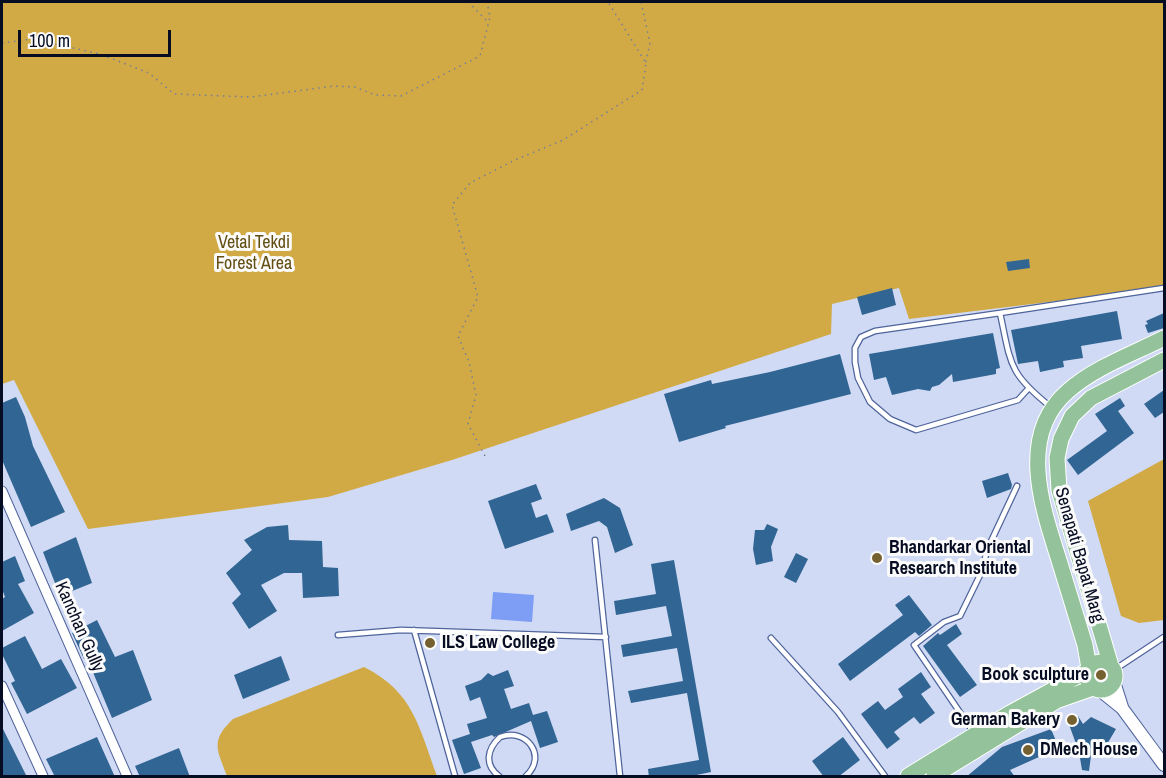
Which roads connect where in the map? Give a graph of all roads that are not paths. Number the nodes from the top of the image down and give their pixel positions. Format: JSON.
{"nodes":[{"id":1,"x":1164,"y":288,"type":"edge"},
{"id":2,"x":1000,"y":313,"type":"junction"},
{"id":3,"x":1164,"y":338,"type":"edge"},
{"id":4,"x":1164,"y":360,"type":"edge"},
{"id":5,"x":1028,"y":389,"type":"junction"},
{"id":6,"x":1053,"y":409,"type":"junction"},
{"id":7,"x":1017,"y":486,"type":"dead end"},
{"id":8,"x":2,"y":491,"type":"edge"},
{"id":9,"x":595,"y":540,"type":"dead end"},
{"id":10,"x":414,"y":630,"type":"junction"},
{"id":11,"x":338,"y":635,"type":"dead end"},
{"id":12,"x":606,"y":637,"type":"junction"},
{"id":13,"x":1164,"y":637,"type":"edge"},
{"id":14,"x":771,"y":639,"type":"dead end"},
{"id":15,"x":1088,"y":669,"type":"junction"},
{"id":16,"x":1113,"y":673,"type":"junction"},
{"id":17,"x":2,"y":686,"type":"edge"},
{"id":18,"x":1097,"y":689,"type":"junction"},
{"id":19,"x":1122,"y":708,"type":"junction"},
{"id":20,"x":976,"y":735,"type":"junction"},
{"id":21,"x":1164,"y":765,"type":"edge"},
{"id":22,"x":937,"y":772,"type":"edge"},
{"id":23,"x":43,"y":777,"type":"edge"},
{"id":24,"x":127,"y":777,"type":"edge"},
{"id":25,"x":455,"y":777,"type":"edge"},
{"id":26,"x":498,"y":777,"type":"edge"},
{"id":27,"x":526,"y":777,"type":"edge"},
{"id":28,"x":620,"y":777,"type":"edge"},
{"id":29,"x":885,"y":777,"type":"edge"},
{"id":30,"x":908,"y":777,"type":"edge"}],
"edges":[{"from":1,"to":2,"type":"lane"},
{"from":2,"to":5,"type":"lane"},
{"from":2,"to":5,"type":"lane"},
{"from":3,"to":6,"type":"main road","name":"Senapati Bapat Marg"},
{"from":4,"to":16,"type":"main road","name":"Senapati Bapat Marg"},
{"from":5,"to":6,"type":"lane"},
{"from":6,"to":15,"type":"main road","name":"Senapati Bapat Marg"},
{"from":7,"to":20,"type":"lane"},
{"from":8,"to":24,"type":"street","name":"Kanchan Gully"},
{"from":9,"to":12,"type":"lane"},
{"from":10,"to":11,"type":"lane"},
{"from":10,"to":12,"type":"lane"},
{"from":10,"to":25,"type":"lane"},
{"from":12,"to":28,"type":"lane"},
{"from":13,"to":16,"type":"lane"},
{"from":14,"to":29,"type":"lane"},
{"from":15,"to":16,"type":"main road"},
{"from":15,"to":18,"type":"main road"},
{"from":15,"to":20,"type":"main road"},
{"from":16,"to":18,"type":"main road"},
{"from":16,"to":19,"type":"street"},
{"from":17,"to":23,"type":"street"},
{"from":18,"to":19,"type":"street"},
{"from":18,"to":22,"type":"main road"},
{"from":19,"to":21,"type":"street"},
{"from":20,"to":22,"type":"main road"},
{"from":22,"to":30,"type":"main road"},
{"from":26,"to":27,"type":"lane"}]}
